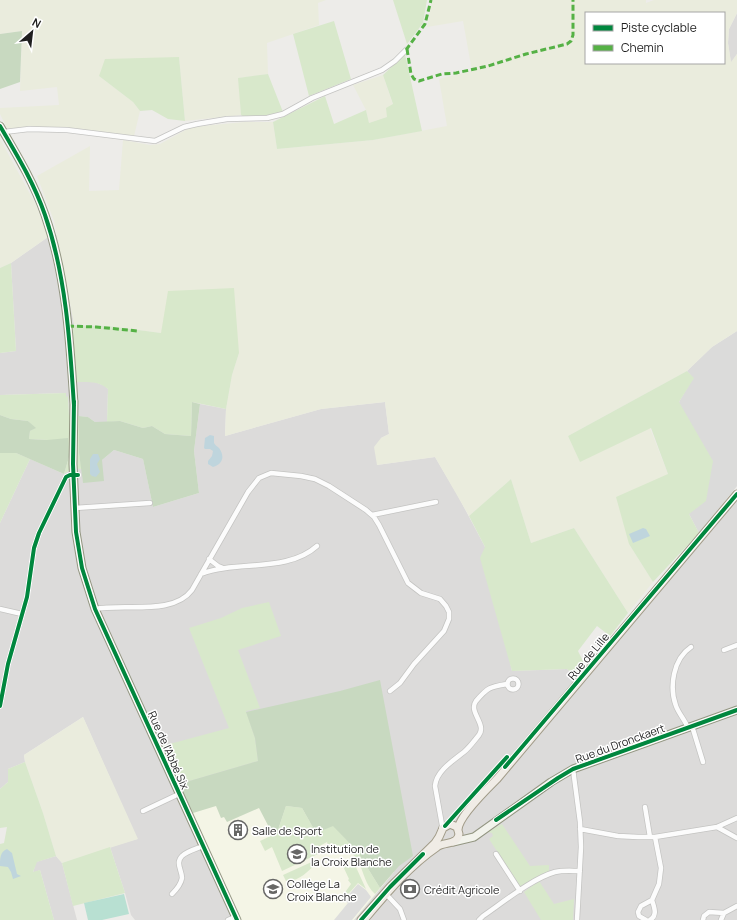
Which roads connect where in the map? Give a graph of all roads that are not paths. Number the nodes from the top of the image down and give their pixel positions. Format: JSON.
{"nodes":[{"id":1,"x":406,"y":50,"type":"dead end"},
{"id":2,"x":2,"y":129,"type":"edge"},
{"id":3,"x":76,"y":475,"type":"junction"},
{"id":4,"x":736,"y":497,"type":"edge"},
{"id":5,"x":436,"y":502,"type":"dead end"},
{"id":6,"x":150,"y":503,"type":"dead end"},
{"id":7,"x":77,"y":508,"type":"junction"},
{"id":8,"x":372,"y":515,"type":"junction"},
{"id":9,"x":317,"y":546,"type":"dead end"},
{"id":10,"x":209,"y":559,"type":"junction"},
{"id":11,"x":224,"y":568,"type":"junction"},
{"id":12,"x":201,"y":574,"type":"junction"},
{"id":13,"x":0,"y":609,"type":"edge"},
{"id":14,"x":95,"y":609,"type":"junction"},
{"id":15,"x":22,"y":614,"type":"junction"},
{"id":16,"x":737,"y":645,"type":"edge"},
{"id":17,"x":692,"y":647,"type":"dead end"},
{"id":18,"x":724,"y":650,"type":"dead end"},
{"id":19,"x":507,"y":684,"type":"dead end"},
{"id":20,"x":390,"y":691,"type":"dead end"},
{"id":21,"x":0,"y":706,"type":"edge"},
{"id":22,"x":737,"y":710,"type":"edge"},
{"id":23,"x":690,"y":727,"type":"junction"},
{"id":24,"x":703,"y":762,"type":"dead end"},
{"id":25,"x":505,"y":767,"type":"junction"},
{"id":26,"x":573,"y":769,"type":"junction"},
{"id":27,"x":179,"y":794,"type":"junction"},
{"id":28,"x":438,"y":801,"type":"junction"},
{"id":29,"x":645,"y":807,"type":"dead end"},
{"id":30,"x":143,"y":811,"type":"dead end"},
{"id":31,"x":737,"y":818,"type":"edge"},
{"id":32,"x":496,"y":820,"type":"junction"},
{"id":33,"x":448,"y":825,"type":"junction"},
{"id":34,"x":717,"y":827,"type":"junction"},
{"id":35,"x":580,"y":829,"type":"junction"},
{"id":36,"x":459,"y":831,"type":"junction"},
{"id":37,"x":441,"y":832,"type":"junction"},
{"id":38,"x":653,"y":837,"type":"junction"},
{"id":39,"x":737,"y":838,"type":"edge"},
{"id":40,"x":451,"y":842,"type":"junction"},
{"id":41,"x":203,"y":846,"type":"junction"},
{"id":42,"x":496,"y":854,"type":"dead end"},
{"id":43,"x":580,"y":871,"type":"junction"},
{"id":44,"x":520,"y":891,"type":"junction"},
{"id":45,"x":172,"y":894,"type":"dead end"},
{"id":46,"x":386,"y":894,"type":"junction"},
{"id":47,"x":652,"y":900,"type":"junction"},
{"id":48,"x":737,"y":906,"type":"edge"},
{"id":49,"x":724,"y":913,"type":"junction"},
{"id":50,"x":233,"y":919,"type":"edge"},
{"id":51,"x":363,"y":920,"type":"edge"},
{"id":52,"x":404,"y":920,"type":"edge"},
{"id":53,"x":479,"y":920,"type":"edge"},
{"id":54,"x":577,"y":920,"type":"edge"},
{"id":55,"x":646,"y":920,"type":"edge"},
{"id":56,"x":650,"y":920,"type":"edge"},
{"id":57,"x":703,"y":920,"type":"edge"},
{"id":58,"x":721,"y":920,"type":"edge"}],
"edges":[{"from":1,"to":2,"type":"street"},
{"from":2,"to":3,"type":"main road","name":"Rue de l'Abbé Six"},
{"from":3,"to":7,"type":"main road","name":"Rue de l'Abbé Six"},
{"from":3,"to":15,"type":"street"},
{"from":4,"to":25,"type":"main road","name":"Rue de Lille"},
{"from":5,"to":8,"type":"street"},
{"from":6,"to":7,"type":"street"},
{"from":7,"to":14,"type":"main road","name":"Rue de l'Abbé Six"},
{"from":8,"to":10,"type":"street"},
{"from":8,"to":20,"type":"street"},
{"from":9,"to":11,"type":"street"},
{"from":10,"to":11,"type":"street"},
{"from":10,"to":12,"type":"street"},
{"from":11,"to":12,"type":"street"},
{"from":12,"to":14,"type":"street"},
{"from":13,"to":15,"type":"street"},
{"from":14,"to":27,"type":"main road","name":"Rue de l'Abbé Six"},
{"from":15,"to":21,"type":"street"},
{"from":16,"to":18,"type":"street"},
{"from":17,"to":23,"type":"street"},
{"from":19,"to":28,"type":"street"},
{"from":22,"to":23,"type":"main road","name":"Rue du Dronckaert"},
{"from":23,"to":24,"type":"street"},
{"from":23,"to":26,"type":"main road","name":"Rue du Dronckaert"},
{"from":25,"to":33,"type":"main road","name":"Rue de Lille"},
{"from":25,"to":36,"type":"main road","name":"Rue de Lille"},
{"from":26,"to":32,"type":"main road","name":"Rue du Dronckaert"},
{"from":26,"to":35,"type":"street"},
{"from":27,"to":30,"type":"street"},
{"from":27,"to":41,"type":"main road","name":"Rue de l'Abbé Six"},
{"from":28,"to":33,"type":"street"},
{"from":28,"to":37,"type":"street"},
{"from":29,"to":38,"type":"street"},
{"from":31,"to":34,"type":"street"},
{"from":32,"to":36,"type":"main road","name":"Rue du Dronckaert"},
{"from":32,"to":40,"type":"main road","name":"Rue du Dronckaert"},
{"from":33,"to":36,"type":"main road"},
{"from":33,"to":37,"type":"main road"},
{"from":34,"to":38,"type":"street"},
{"from":34,"to":39,"type":"street"},
{"from":35,"to":38,"type":"street"},
{"from":35,"to":43,"type":"street"},
{"from":36,"to":40,"type":"main road"},
{"from":37,"to":40,"type":"main road"},
{"from":37,"to":51,"type":"main road"},
{"from":38,"to":47,"type":"street"},
{"from":40,"to":46,"type":"main road"},
{"from":41,"to":45,"type":"street"},
{"from":41,"to":50,"type":"main road","name":"Rue de l'Abbé Six"},
{"from":42,"to":44,"type":"street"},
{"from":43,"to":44,"type":"street"},
{"from":43,"to":54,"type":"street"},
{"from":44,"to":53,"type":"street"},
{"from":46,"to":51,"type":"main road"},
{"from":46,"to":52,"type":"street"},
{"from":47,"to":55,"type":"street"},
{"from":47,"to":56,"type":"street"},
{"from":48,"to":49,"type":"street"},
{"from":49,"to":57,"type":"street"},
{"from":49,"to":58,"type":"street"}]}
